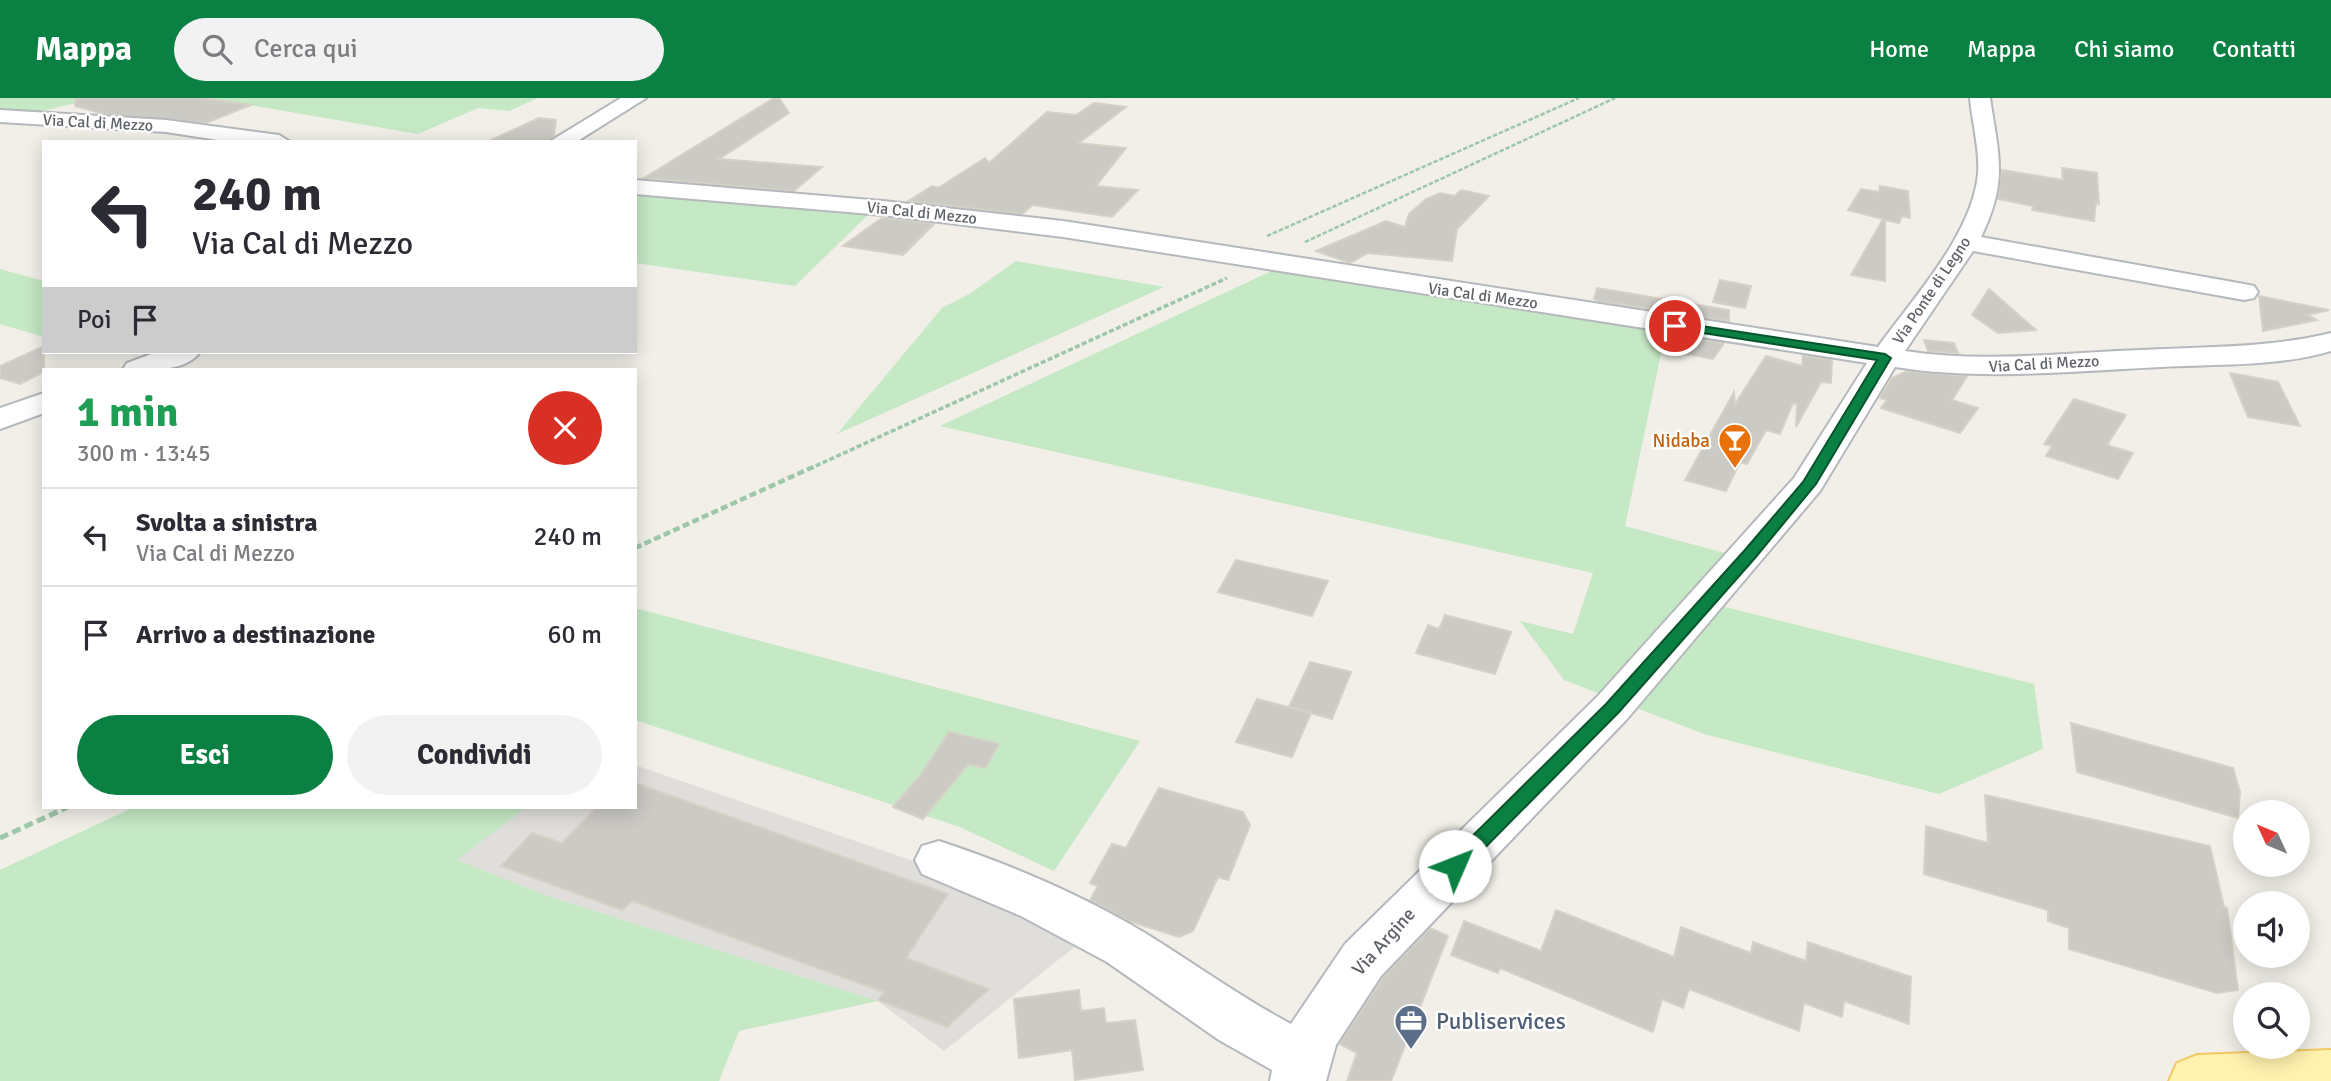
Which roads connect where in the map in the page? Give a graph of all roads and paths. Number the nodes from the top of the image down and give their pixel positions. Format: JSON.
{"nodes":[{"id":1,"x":636,"y":98,"type":"edge"},
{"id":2,"x":1579,"y":98,"type":"edge"},
{"id":3,"x":1615,"y":98,"type":"edge"},
{"id":4,"x":1980,"y":98,"type":"edge"},
{"id":5,"x":87,"y":101,"type":"dead end"},
{"id":6,"x":0,"y":116,"type":"edge"},
{"id":7,"x":22,"y":118,"type":"junction"},
{"id":8,"x":265,"y":140,"type":"edge"},
{"id":9,"x":563,"y":140,"type":"edge"},
{"id":10,"x":637,"y":187,"type":"edge"},
{"id":11,"x":1966,"y":242,"type":"junction"},
{"id":12,"x":1224,"y":254,"type":"junction"},
{"id":13,"x":1267,"y":260,"type":"junction"},
{"id":14,"x":2244,"y":292,"type":"dead end"},
{"id":15,"x":2324,"y":349,"type":"edge"},
{"id":16,"x":179,"y":354,"type":"edge"},
{"id":17,"x":1885,"y":358,"type":"junction"},
{"id":18,"x":141,"y":368,"type":"edge"},
{"id":19,"x":42,"y":403,"type":"edge"},
{"id":20,"x":0,"y":419,"type":"edge"},
{"id":21,"x":637,"y":547,"type":"edge"},
{"id":22,"x":64,"y":809,"type":"edge"},
{"id":23,"x":0,"y":838,"type":"edge"},
{"id":24,"x":939,"y":860,"type":"dead end"},
{"id":25,"x":1300,"y":1070,"type":"edge"},
{"id":26,"x":2331,"y":1076,"type":"edge"},
{"id":27,"x":2197,"y":1081,"type":"edge"}],
"edges":[{"from":1,"to":9,"type":"street"},
{"from":2,"to":12,"type":"path"},
{"from":3,"to":13,"type":"path"},
{"from":4,"to":11,"type":"street","name":"Via Ponte di Legno"},
{"from":5,"to":7,"type":"street"},
{"from":6,"to":7,"type":"street","name":"Via Cal di Mezzo"},
{"from":7,"to":8,"type":"street","name":"Via Cal di Mezzo"},
{"from":10,"to":12,"type":"street","name":"Via Cal di Mezzo"},
{"from":11,"to":14,"type":"street"},
{"from":11,"to":17,"type":"street","name":"Via Ponte di Legno"},
{"from":12,"to":13,"type":"street","name":"Via Cal di Mezzo"},
{"from":13,"to":17,"type":"street","name":"Via Cal di Mezzo"},
{"from":13,"to":21,"type":"path"},
{"from":15,"to":17,"type":"street","name":"Via Cal di Mezzo"},
{"from":16,"to":18,"type":"street"},
{"from":17,"to":25,"type":"street","name":"Via Argine"},
{"from":19,"to":20,"type":"street"},
{"from":22,"to":23,"type":"path"},
{"from":24,"to":25,"type":"street"},
{"from":26,"to":27,"type":"main road"}]}
